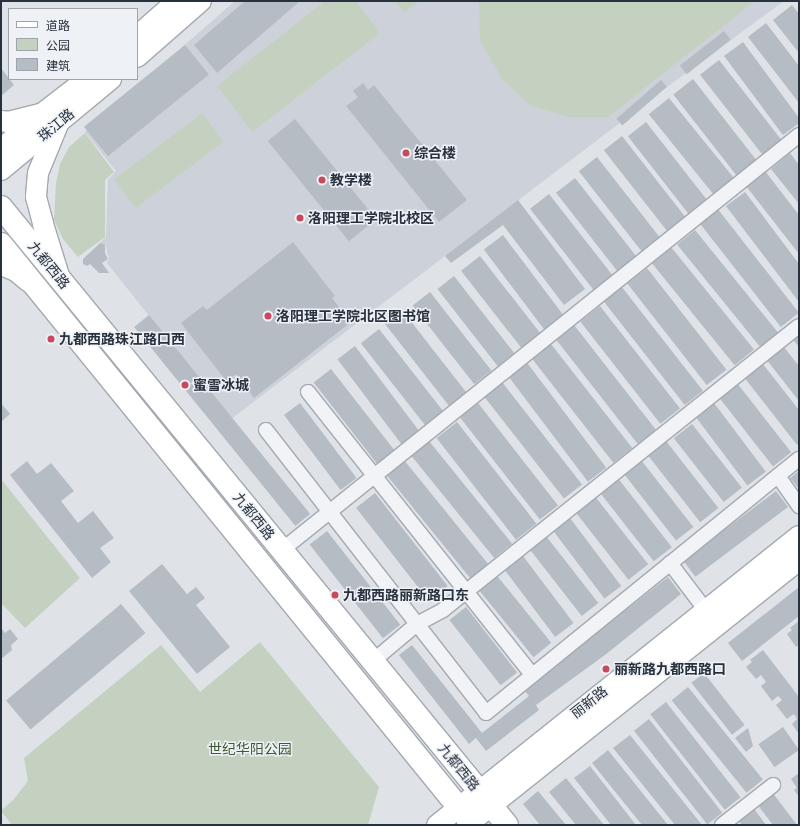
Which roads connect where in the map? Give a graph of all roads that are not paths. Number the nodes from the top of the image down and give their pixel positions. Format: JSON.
{"nodes":[{"id":1,"x":177,"y":1,"type":"edge"},
{"id":2,"x":200,"y":1,"type":"edge"},
{"id":3,"x":138,"y":35,"type":"edge"},
{"id":4,"x":138,"y":56,"type":"edge"},
{"id":5,"x":86,"y":80,"type":"edge"},
{"id":6,"x":108,"y":80,"type":"edge"},
{"id":7,"x":51,"y":118,"type":"junction"},
{"id":8,"x":1,"y":122,"type":"edge"},
{"id":9,"x":799,"y":135,"type":"edge"},
{"id":10,"x":1,"y":149,"type":"edge"},
{"id":11,"x":1,"y":170,"type":"edge"},
{"id":12,"x":1,"y":207,"type":"edge"},
{"id":13,"x":1,"y":244,"type":"edge"},
{"id":14,"x":1,"y":265,"type":"edge"},
{"id":15,"x":60,"y":279,"type":"junction"},
{"id":16,"x":36,"y":288,"type":"junction"},
{"id":17,"x":799,"y":326,"type":"edge"},
{"id":18,"x":308,"y":392,"type":"dead end"},
{"id":19,"x":266,"y":430,"type":"dead end"},
{"id":20,"x":799,"y":459,"type":"edge"},
{"id":21,"x":374,"y":476,"type":"junction"},
{"id":22,"x":778,"y":476,"type":"junction"},
{"id":23,"x":799,"y":506,"type":"edge"},
{"id":24,"x":330,"y":512,"type":"junction"},
{"id":25,"x":799,"y":536,"type":"edge"},
{"id":26,"x":282,"y":550,"type":"junction"},
{"id":27,"x":799,"y":560,"type":"edge"},
{"id":28,"x":670,"y":563,"type":"junction"},
{"id":29,"x":466,"y":591,"type":"junction"},
{"id":30,"x":711,"y":618,"type":"junction"},
{"id":31,"x":417,"y":624,"type":"junction"},
{"id":32,"x":373,"y":661,"type":"junction"},
{"id":33,"x":532,"y":676,"type":"junction"},
{"id":34,"x":773,"y":785,"type":"dead end"},
{"id":35,"x":484,"y":798,"type":"junction"},
{"id":36,"x":467,"y":820,"type":"edge"},
{"id":37,"x":437,"y":825,"type":"edge"},
{"id":38,"x":507,"y":825,"type":"edge"},
{"id":39,"x":722,"y":825,"type":"edge"}],
"edges":[{"from":1,"to":3,"type":"main road"},
{"from":2,"to":4,"type":"main road"},
{"from":5,"to":7,"type":"main road","name":"珠江路"},
{"from":6,"to":7,"type":"main road","name":"珠江路"},
{"from":7,"to":8,"type":"main road"},
{"from":7,"to":10,"type":"main road","name":"珠江路"},
{"from":7,"to":11,"type":"main road","name":"珠江路"},
{"from":7,"to":15,"type":"main road"},
{"from":9,"to":21,"type":"street"},
{"from":12,"to":15,"type":"main road","name":"九都西路"},
{"from":13,"to":16,"type":"main road","name":"九都西路"},
{"from":14,"to":16,"type":"main road"},
{"from":15,"to":26,"type":"main road","name":"九都西路"},
{"from":16,"to":36,"type":"main road","name":"九都西路"},
{"from":17,"to":29,"type":"street"},
{"from":18,"to":21,"type":"street"},
{"from":19,"to":24,"type":"street"},
{"from":20,"to":22,"type":"street"},
{"from":21,"to":24,"type":"street"},
{"from":21,"to":29,"type":"street"},
{"from":22,"to":23,"type":"street"},
{"from":22,"to":28,"type":"street"},
{"from":24,"to":26,"type":"street"},
{"from":24,"to":31,"type":"street"},
{"from":25,"to":30,"type":"main road","name":"丽新路"},
{"from":26,"to":32,"type":"main road","name":"九都西路"},
{"from":27,"to":30,"type":"main road","name":"丽新路"},
{"from":28,"to":30,"type":"street"},
{"from":28,"to":33,"type":"street"},
{"from":29,"to":31,"type":"street"},
{"from":29,"to":33,"type":"street"},
{"from":30,"to":35,"type":"main road","name":"丽新路"},
{"from":31,"to":32,"type":"street"},
{"from":31,"to":33,"type":"street"},
{"from":32,"to":35,"type":"main road","name":"九都西路"},
{"from":34,"to":39,"type":"street"},
{"from":35,"to":36,"type":"main road","name":"丽新路"},
{"from":35,"to":38,"type":"main road","name":"九都西路"},
{"from":36,"to":37,"type":"main road","name":"丽新路"}]}
